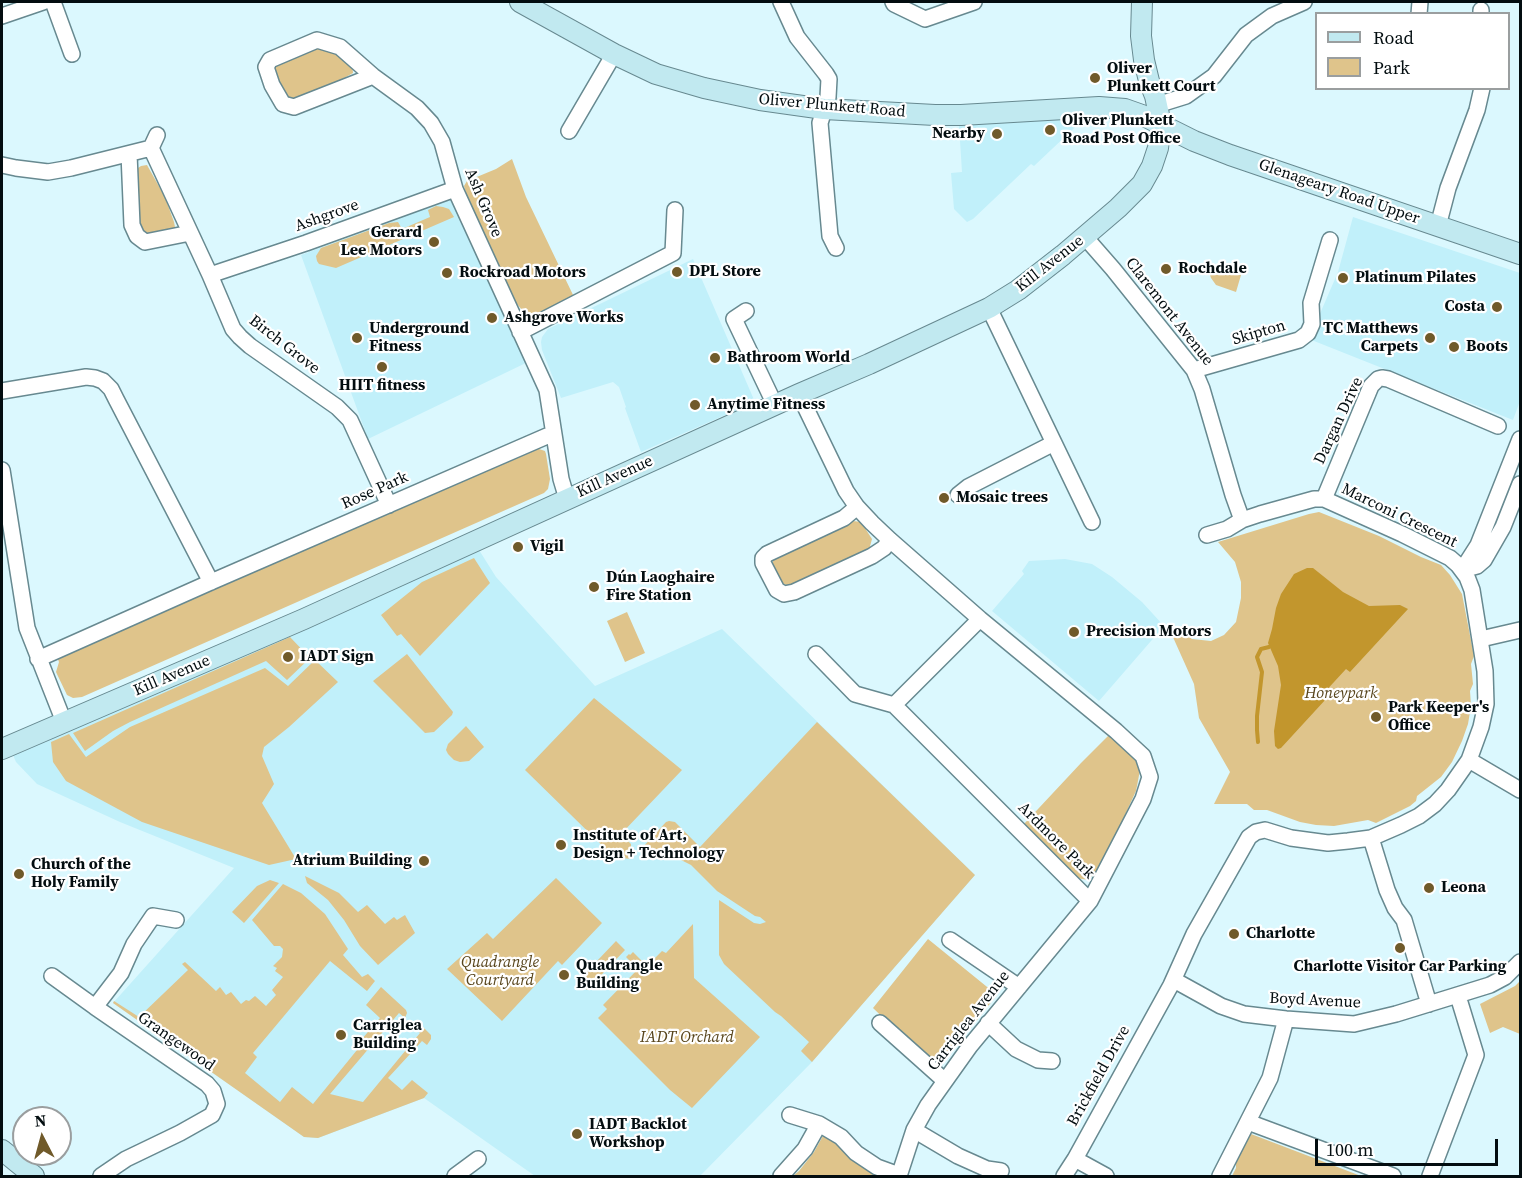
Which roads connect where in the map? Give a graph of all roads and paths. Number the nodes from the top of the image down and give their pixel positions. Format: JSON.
{"nodes":[{"id":1,"x":43,"y":2,"type":"edge"},
{"id":2,"x":53,"y":2,"type":"edge"},
{"id":3,"x":520,"y":2,"type":"edge"},
{"id":4,"x":782,"y":2,"type":"edge"},
{"id":5,"x":893,"y":2,"type":"edge"},
{"id":6,"x":974,"y":2,"type":"edge"},
{"id":7,"x":1142,"y":2,"type":"edge"},
{"id":8,"x":1304,"y":2,"type":"edge"},
{"id":9,"x":2,"y":16,"type":"edge"},
{"id":10,"x":72,"y":54,"type":"dead end"},
{"id":11,"x":614,"y":54,"type":"junction"},
{"id":12,"x":374,"y":76,"type":"junction"},
{"id":13,"x":1482,"y":90,"type":"edge"},
{"id":14,"x":824,"y":109,"type":"junction"},
{"id":15,"x":1159,"y":115,"type":"junction"},
{"id":16,"x":569,"y":131,"type":"dead end"},
{"id":17,"x":129,"y":154,"type":"junction"},
{"id":18,"x":2,"y":165,"type":"edge"},
{"id":19,"x":455,"y":189,"type":"junction"},
{"id":20,"x":675,"y":210,"type":"dead end"},
{"id":21,"x":1438,"y":226,"type":"junction"},
{"id":22,"x":190,"y":233,"type":"junction"},
{"id":23,"x":1085,"y":237,"type":"junction"},
{"id":24,"x":1330,"y":240,"type":"dead end"},
{"id":25,"x":836,"y":248,"type":"dead end"},
{"id":26,"x":1521,"y":254,"type":"edge"},
{"id":27,"x":210,"y":275,"type":"junction"},
{"id":28,"x":989,"y":308,"type":"junction"},
{"id":29,"x":746,"y":311,"type":"dead end"},
{"id":30,"x":520,"y":332,"type":"junction"},
{"id":31,"x":1194,"y":370,"type":"junction"},
{"id":32,"x":2,"y":391,"type":"edge"},
{"id":33,"x":799,"y":394,"type":"junction"},
{"id":34,"x":775,"y":405,"type":"junction"},
{"id":35,"x":1498,"y":426,"type":"dead end"},
{"id":36,"x":553,"y":435,"type":"junction"},
{"id":37,"x":1521,"y":439,"type":"edge"},
{"id":38,"x":1054,"y":443,"type":"junction"},
{"id":39,"x":2,"y":470,"type":"edge"},
{"id":40,"x":1521,"y":484,"type":"edge"},
{"id":41,"x":958,"y":495,"type":"dead end"},
{"id":42,"x":567,"y":499,"type":"junction"},
{"id":43,"x":1324,"y":499,"type":"junction"},
{"id":44,"x":389,"y":505,"type":"junction"},
{"id":45,"x":857,"y":507,"type":"junction"},
{"id":46,"x":1242,"y":520,"type":"junction"},
{"id":47,"x":1092,"y":522,"type":"dead end"},
{"id":48,"x":1207,"y":535,"type":"dead end"},
{"id":49,"x":890,"y":540,"type":"junction"},
{"id":50,"x":1462,"y":570,"type":"junction"},
{"id":51,"x":211,"y":582,"type":"junction"},
{"id":52,"x":980,"y":619,"type":"junction"},
{"id":53,"x":1521,"y":630,"type":"edge"},
{"id":54,"x":1481,"y":639,"type":"junction"},
{"id":55,"x":816,"y":654,"type":"dead end"},
{"id":56,"x":38,"y":659,"type":"junction"},
{"id":57,"x":894,"y":705,"type":"junction"},
{"id":58,"x":64,"y":722,"type":"junction"},
{"id":59,"x":2,"y":749,"type":"edge"},
{"id":60,"x":1469,"y":760,"type":"junction"},
{"id":61,"x":1521,"y":790,"type":"edge"},
{"id":62,"x":1256,"y":832,"type":"joint"},
{"id":63,"x":1371,"y":838,"type":"junction"},
{"id":64,"x":1090,"y":901,"type":"junction"},
{"id":65,"x":176,"y":920,"type":"dead end"},
{"id":66,"x":950,"y":940,"type":"dead end"},
{"id":67,"x":1521,"y":962,"type":"edge"},
{"id":68,"x":52,"y":976,"type":"dead end"},
{"id":69,"x":1174,"y":980,"type":"junction"},
{"id":70,"x":1019,"y":987,"type":"junction"},
{"id":71,"x":1458,"y":996,"type":"junction"},
{"id":72,"x":1429,"y":1004,"type":"junction"},
{"id":73,"x":95,"y":1007,"type":"junction"},
{"id":74,"x":1286,"y":1019,"type":"junction"},
{"id":75,"x":880,"y":1023,"type":"dead end"},
{"id":76,"x":988,"y":1023,"type":"junction"},
{"id":77,"x":1053,"y":1061,"type":"dead end"},
{"id":78,"x":945,"y":1081,"type":"junction"},
{"id":79,"x":790,"y":1115,"type":"dead end"},
{"id":80,"x":1248,"y":1122,"type":"junction"},
{"id":81,"x":819,"y":1124,"type":"junction"},
{"id":82,"x":914,"y":1130,"type":"junction"},
{"id":83,"x":2,"y":1150,"type":"edge"},
{"id":84,"x":478,"y":1159,"type":"dead end"},
{"id":85,"x":1075,"y":1159,"type":"junction"},
{"id":86,"x":1001,"y":1171,"type":"dead end"},
{"id":87,"x":34,"y":1176,"type":"edge"},
{"id":88,"x":101,"y":1176,"type":"edge"},
{"id":89,"x":455,"y":1176,"type":"edge"},
{"id":90,"x":781,"y":1176,"type":"edge"},
{"id":91,"x":899,"y":1176,"type":"edge"},
{"id":92,"x":1064,"y":1176,"type":"edge"},
{"id":93,"x":1106,"y":1176,"type":"edge"},
{"id":94,"x":1220,"y":1176,"type":"edge"},
{"id":95,"x":1393,"y":1176,"type":"edge"},
{"id":96,"x":1430,"y":1176,"type":"edge"}],
"edges":[{"from":1,"to":9,"type":"street"},
{"from":2,"to":10,"type":"street"},
{"from":3,"to":11,"type":"main road","name":"Oliver Plunkett Road"},
{"from":4,"to":14,"type":"street"},
{"from":5,"to":6,"type":"street"},
{"from":7,"to":15,"type":"main road"},
{"from":8,"to":15,"type":"street"},
{"from":11,"to":14,"type":"main road","name":"Oliver Plunkett Road"},
{"from":11,"to":16,"type":"street"},
{"from":12,"to":12,"type":"street","name":"Ash Grove"},
{"from":12,"to":19,"type":"street","name":"Ash Grove"},
{"from":13,"to":21,"type":"street"},
{"from":14,"to":15,"type":"main road","name":"Oliver Plunkett Road"},
{"from":14,"to":25,"type":"street"},
{"from":15,"to":21,"type":"main road","name":"Glenageary Road Upper"},
{"from":15,"to":23,"type":"main road","name":"Kill Avenue"},
{"from":17,"to":18,"type":"street","name":"Birch Grove"},
{"from":17,"to":22,"type":"street","name":"Birch Grove"},
{"from":17,"to":22,"type":"street"},
{"from":19,"to":27,"type":"street","name":"Ashgrove"},
{"from":19,"to":30,"type":"street","name":"Ash Grove"},
{"from":20,"to":30,"type":"street"},
{"from":21,"to":26,"type":"main road","name":"Glenageary Road Upper"},
{"from":22,"to":27,"type":"street","name":"Birch Grove"},
{"from":23,"to":28,"type":"main road","name":"Kill Avenue"},
{"from":23,"to":31,"type":"street","name":"Claremont Avenue"},
{"from":24,"to":31,"type":"street","name":"Skipton"},
{"from":27,"to":44,"type":"street","name":"Birch Grove"},
{"from":28,"to":33,"type":"main road","name":"Kill Avenue"},
{"from":28,"to":38,"type":"street"},
{"from":29,"to":34,"type":"street"},
{"from":30,"to":36,"type":"street","name":"Ash Grove"},
{"from":31,"to":46,"type":"street","name":"Claremont Avenue"},
{"from":32,"to":51,"type":"street"},
{"from":33,"to":34,"type":"main road","name":"Kill Avenue"},
{"from":33,"to":45,"type":"street","name":"Ardmore Park"},
{"from":34,"to":42,"type":"main road","name":"Kill Avenue"},
{"from":35,"to":43,"type":"street","name":"Dargan Drive"},
{"from":36,"to":42,"type":"street","name":"Ash Grove"},
{"from":36,"to":44,"type":"street","name":"Rose Park"},
{"from":37,"to":50,"type":"street"},
{"from":38,"to":41,"type":"street"},
{"from":38,"to":47,"type":"street"},
{"from":39,"to":56,"type":"street"},
{"from":40,"to":50,"type":"street"},
{"from":42,"to":58,"type":"main road","name":"Kill Avenue"},
{"from":43,"to":46,"type":"street","name":"Marconi Crescent"},
{"from":43,"to":50,"type":"street","name":"Marconi Crescent"},
{"from":44,"to":51,"type":"street","name":"Rose Park"},
{"from":45,"to":49,"type":"street","name":"Ardmore Park"},
{"from":45,"to":49,"type":"street"},
{"from":46,"to":48,"type":"street","name":"Marconi Crescent"},
{"from":49,"to":52,"type":"street","name":"Ardmore Park"},
{"from":50,"to":54,"type":"street","name":"Marconi Crescent"},
{"from":51,"to":56,"type":"street","name":"Rose Park"},
{"from":52,"to":57,"type":"street"},
{"from":52,"to":64,"type":"street","name":"Ardmore Park"},
{"from":53,"to":54,"type":"street"},
{"from":54,"to":60,"type":"street","name":"Marconi Crescent"},
{"from":55,"to":57,"type":"street"},
{"from":56,"to":58,"type":"street"},
{"from":57,"to":64,"type":"street","name":"Ardmore Park"},
{"from":58,"to":59,"type":"main road","name":"Kill Avenue"},
{"from":60,"to":61,"type":"street"},
{"from":60,"to":63,"type":"street","name":"Marconi Crescent"},
{"from":62,"to":63,"type":"street","name":"Marconi Crescent"},
{"from":62,"to":69,"type":"street","name":"Brickfield Drive"},
{"from":63,"to":72,"type":"street"},
{"from":64,"to":70,"type":"street","name":"Carriglea Avenue"},
{"from":65,"to":73,"type":"street"},
{"from":66,"to":70,"type":"street"},
{"from":67,"to":71,"type":"street","name":"Boyd Avenue"},
{"from":68,"to":73,"type":"street","name":"Grangewood"},
{"from":69,"to":74,"type":"street","name":"Boyd Avenue"},
{"from":69,"to":85,"type":"street","name":"Brickfield Drive"},
{"from":70,"to":76,"type":"street","name":"Carriglea Avenue"},
{"from":71,"to":72,"type":"street","name":"Boyd Avenue"},
{"from":71,"to":96,"type":"street"},
{"from":72,"to":74,"type":"street","name":"Boyd Avenue"},
{"from":73,"to":88,"type":"street","name":"Grangewood"},
{"from":74,"to":80,"type":"street"},
{"from":75,"to":78,"type":"street"},
{"from":76,"to":77,"type":"street"},
{"from":76,"to":78,"type":"street","name":"Carriglea Avenue"},
{"from":78,"to":82,"type":"street","name":"Carriglea Avenue"},
{"from":79,"to":81,"type":"street"},
{"from":80,"to":94,"type":"street"},
{"from":80,"to":95,"type":"street"},
{"from":81,"to":90,"type":"street"},
{"from":81,"to":91,"type":"street"},
{"from":82,"to":86,"type":"street"},
{"from":82,"to":91,"type":"street","name":"Carriglea Avenue"},
{"from":83,"to":87,"type":"main road"},
{"from":84,"to":89,"type":"street"},
{"from":85,"to":92,"type":"street","name":"Brickfield Drive"},
{"from":85,"to":93,"type":"street"}]}
